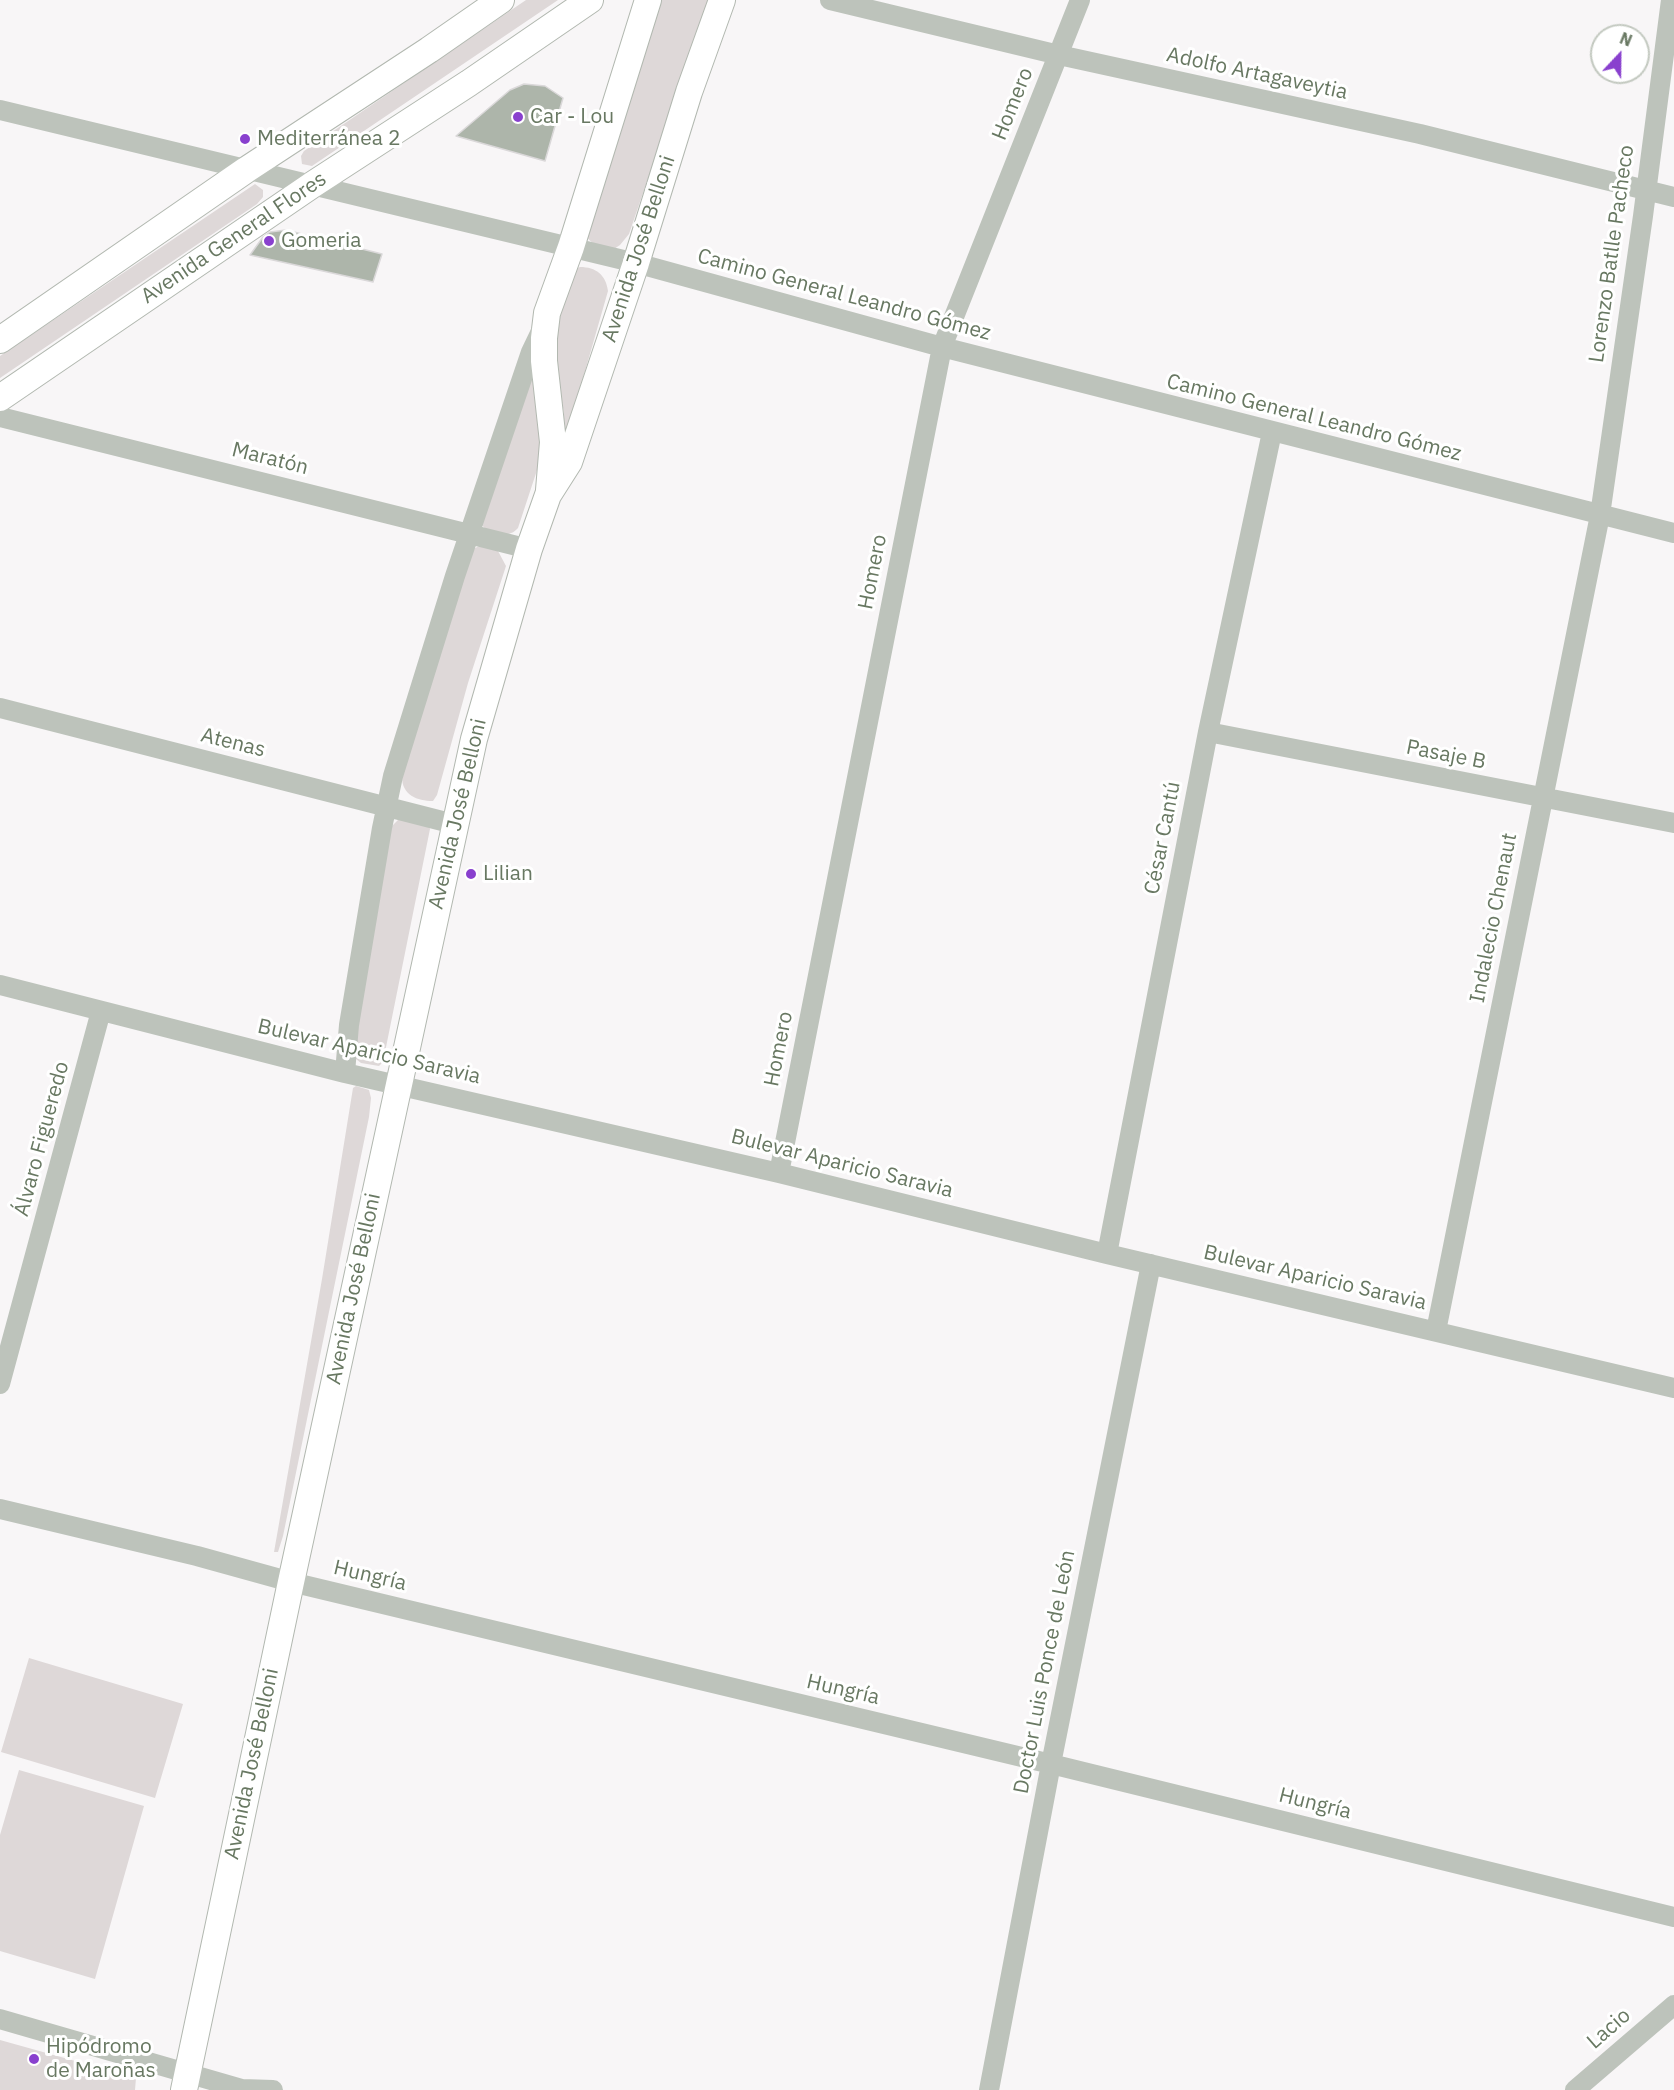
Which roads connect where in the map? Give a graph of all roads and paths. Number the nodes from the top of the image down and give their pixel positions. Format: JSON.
{"nodes":[{"id":1,"x":501,"y":0,"type":"edge"},
{"id":2,"x":590,"y":0,"type":"edge"},
{"id":3,"x":648,"y":0,"type":"edge"},
{"id":4,"x":722,"y":0,"type":"edge"},
{"id":5,"x":830,"y":0,"type":"edge"},
{"id":6,"x":1080,"y":0,"type":"edge"},
{"id":7,"x":1671,"y":0,"type":"edge"},
{"id":8,"x":1059,"y":55,"type":"junction"},
{"id":9,"x":0,"y":110,"type":"edge"},
{"id":10,"x":246,"y":170,"type":"junction"},
{"id":11,"x":312,"y":184,"type":"junction"},
{"id":12,"x":1646,"y":189,"type":"junction"},
{"id":13,"x":1674,"y":197,"type":"edge"},
{"id":14,"x":571,"y":247,"type":"junction"},
{"id":15,"x":636,"y":263,"type":"junction"},
{"id":16,"x":546,"y":320,"type":"junction"},
{"id":17,"x":0,"y":340,"type":"edge"},
{"id":18,"x":942,"y":347,"type":"junction"},
{"id":19,"x":0,"y":398,"type":"edge"},
{"id":20,"x":0,"y":417,"type":"edge"},
{"id":21,"x":1272,"y":432,"type":"junction"},
{"id":22,"x":548,"y":495,"type":"junction"},
{"id":23,"x":1600,"y":515,"type":"junction"},
{"id":24,"x":471,"y":533,"type":"junction"},
{"id":25,"x":1674,"y":533,"type":"edge"},
{"id":26,"x":529,"y":549,"type":"junction"},
{"id":27,"x":0,"y":708,"type":"edge"},
{"id":28,"x":1208,"y":732,"type":"junction"},
{"id":29,"x":1543,"y":798,"type":"junction"},
{"id":30,"x":386,"y":807,"type":"junction"},
{"id":31,"x":1674,"y":823,"type":"edge"},
{"id":32,"x":454,"y":824,"type":"junction"},
{"id":33,"x":0,"y":985,"type":"edge"},
{"id":34,"x":101,"y":1011,"type":"junction"},
{"id":35,"x":345,"y":1073,"type":"junction"},
{"id":36,"x":398,"y":1085,"type":"junction"},
{"id":37,"x":779,"y":1173,"type":"junction"},
{"id":38,"x":1107,"y":1254,"type":"junction"},
{"id":39,"x":1151,"y":1264,"type":"junction"},
{"id":40,"x":1436,"y":1331,"type":"junction"},
{"id":41,"x":0,"y":1384,"type":"edge"},
{"id":42,"x":1674,"y":1388,"type":"edge"},
{"id":43,"x":0,"y":1509,"type":"edge"},
{"id":44,"x":291,"y":1582,"type":"junction"},
{"id":45,"x":1051,"y":1764,"type":"junction"},
{"id":46,"x":1674,"y":1917,"type":"edge"},
{"id":47,"x":1674,"y":2005,"type":"edge"},
{"id":48,"x":0,"y":2019,"type":"edge"},
{"id":49,"x":185,"y":2081,"type":"edge"},
{"id":50,"x":243,"y":2089,"type":"edge"},
{"id":51,"x":273,"y":2090,"type":"edge"},
{"id":52,"x":989,"y":2090,"type":"edge"},
{"id":53,"x":1575,"y":2090,"type":"edge"}],
"edges":[{"from":1,"to":10,"type":"main road"},
{"from":2,"to":11,"type":"main road","name":"Avenida General Flores"},
{"from":3,"to":14,"type":"main road","name":"Avenida José Belloni"},
{"from":4,"to":15,"type":"main road","name":"Avenida José Belloni"},
{"from":5,"to":8,"type":"street","name":"Adolfo Artagaveytia"},
{"from":6,"to":8,"type":"street","name":"Homero"},
{"from":7,"to":12,"type":"street","name":"Lorenzo Batlle Pacheco"},
{"from":8,"to":12,"type":"street","name":"Adolfo Artagaveytia"},
{"from":8,"to":18,"type":"street","name":"Homero"},
{"from":9,"to":10,"type":"street","name":"Camino General Leandro Gómez"},
{"from":10,"to":11,"type":"street","name":"Camino General Leandro Gómez"},
{"from":10,"to":17,"type":"main road"},
{"from":11,"to":14,"type":"street","name":"Camino General Leandro Gómez"},
{"from":11,"to":19,"type":"main road","name":"Avenida General Flores"},
{"from":12,"to":13,"type":"street","name":"Adolfo Artagaveytia"},
{"from":12,"to":23,"type":"street","name":"Lorenzo Batlle Pacheco"},
{"from":14,"to":15,"type":"street","name":"Camino General Leandro Gómez"},
{"from":14,"to":16,"type":"main road","name":"Avenida José Belloni"},
{"from":15,"to":18,"type":"street","name":"Camino General Leandro Gómez"},
{"from":15,"to":22,"type":"main road","name":"Avenida José Belloni"},
{"from":16,"to":22,"type":"main road","name":"Avenida José Belloni"},
{"from":16,"to":24,"type":"street","name":"Avenida José Belloni"},
{"from":18,"to":21,"type":"street","name":"Camino General Leandro Gómez"},
{"from":18,"to":37,"type":"street","name":"Homero"},
{"from":20,"to":24,"type":"street","name":"Maratón"},
{"from":21,"to":23,"type":"street","name":"Camino General Leandro Gómez"},
{"from":21,"to":28,"type":"street","name":"César Cantú"},
{"from":22,"to":26,"type":"main road","name":"Avenida José Belloni"},
{"from":23,"to":25,"type":"street","name":"Camino General Leandro Gómez"},
{"from":23,"to":29,"type":"street","name":"Indalecio Chenaut"},
{"from":24,"to":26,"type":"street","name":"Maratón"},
{"from":24,"to":30,"type":"street","name":"Avenida José Belloni"},
{"from":26,"to":32,"type":"main road","name":"Avenida José Belloni"},
{"from":27,"to":30,"type":"street","name":"Atenas"},
{"from":28,"to":29,"type":"street","name":"Pasaje B"},
{"from":28,"to":38,"type":"street","name":"César Cantú"},
{"from":29,"to":31,"type":"street","name":"Pasaje B"},
{"from":29,"to":40,"type":"street","name":"Indalecio Chenaut"},
{"from":30,"to":32,"type":"street","name":"Atenas"},
{"from":30,"to":35,"type":"street","name":"Avenida José Belloni"},
{"from":32,"to":36,"type":"main road","name":"Avenida José Belloni"},
{"from":33,"to":34,"type":"street","name":"Bulevar Aparicio Saravia"},
{"from":34,"to":35,"type":"street","name":"Bulevar Aparicio Saravia"},
{"from":34,"to":41,"type":"street","name":"Álvaro Figueredo"},
{"from":35,"to":36,"type":"street","name":"Bulevar Aparicio Saravia"},
{"from":36,"to":37,"type":"street","name":"Bulevar Aparicio Saravia"},
{"from":36,"to":44,"type":"main road","name":"Avenida José Belloni"},
{"from":37,"to":38,"type":"street","name":"Bulevar Aparicio Saravia"},
{"from":38,"to":39,"type":"street","name":"Bulevar Aparicio Saravia"},
{"from":39,"to":40,"type":"street","name":"Bulevar Aparicio Saravia"},
{"from":39,"to":45,"type":"street","name":"Doctor Luis Ponce de León"},
{"from":40,"to":42,"type":"street","name":"Bulevar Aparicio Saravia"},
{"from":43,"to":44,"type":"street","name":"Hungría"},
{"from":44,"to":45,"type":"street","name":"Hungría"},
{"from":44,"to":49,"type":"main road","name":"Avenida José Belloni"},
{"from":45,"to":46,"type":"street","name":"Hungría"},
{"from":45,"to":52,"type":"street","name":"Doctor Luis Ponce de León"},
{"from":47,"to":53,"type":"street","name":"Lacio"},
{"from":48,"to":49,"type":"street"},
{"from":49,"to":50,"type":"street"},
{"from":50,"to":51,"type":"street"}]}
